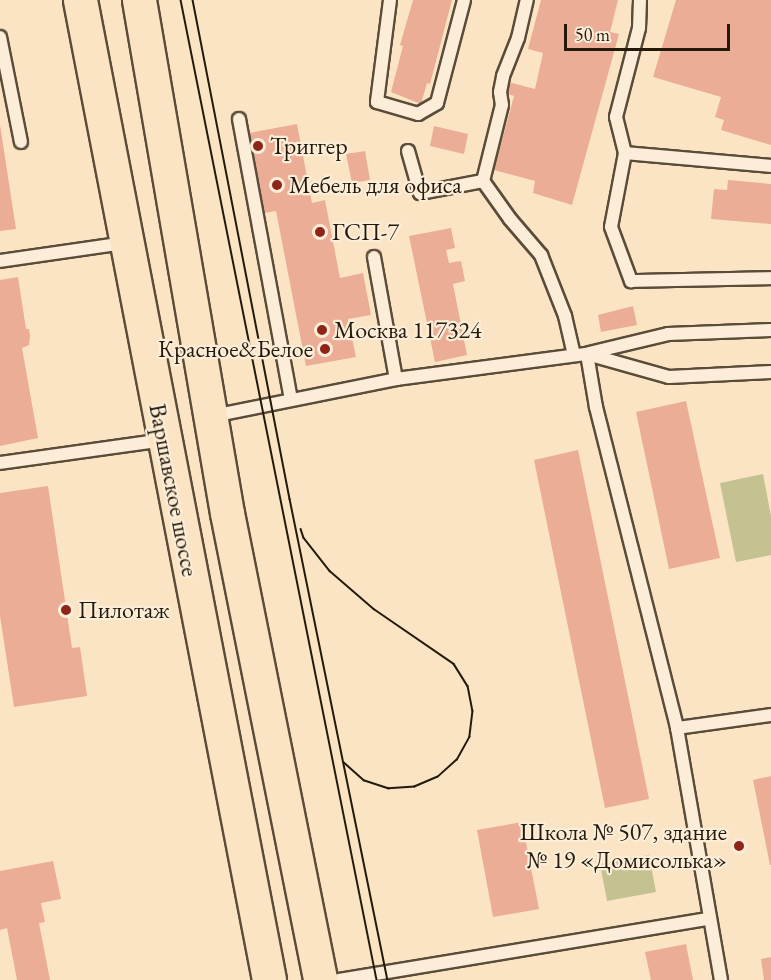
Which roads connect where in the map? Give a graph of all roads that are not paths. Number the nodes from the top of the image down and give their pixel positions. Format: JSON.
{"nodes":[{"id":1,"x":80,"y":0,"type":"edge"},
{"id":2,"x":139,"y":0,"type":"edge"},
{"id":3,"x":390,"y":0,"type":"edge"},
{"id":4,"x":464,"y":0,"type":"edge"},
{"id":5,"x":527,"y":0,"type":"edge"},
{"id":6,"x":640,"y":0,"type":"edge"},
{"id":7,"x":0,"y":37,"type":"edge"},
{"id":8,"x":239,"y":119,"type":"dead end"},
{"id":9,"x":21,"y":142,"type":"dead end"},
{"id":10,"x":408,"y":152,"type":"dead end"},
{"id":11,"x":625,"y":153,"type":"junction"},
{"id":12,"x":771,"y":166,"type":"edge"},
{"id":13,"x":483,"y":181,"type":"junction"},
{"id":14,"x":127,"y":242,"type":"junction"},
{"id":15,"x":374,"y":257,"type":"dead end"},
{"id":16,"x":0,"y":261,"type":"edge"},
{"id":17,"x":771,"y":278,"type":"edge"},
{"id":18,"x":771,"y":330,"type":"edge"},
{"id":19,"x":580,"y":355,"type":"junction"},
{"id":20,"x":771,"y":372,"type":"edge"},
{"id":21,"x":396,"y":379,"type":"junction"},
{"id":22,"x":291,"y":399,"type":"junction"},
{"id":23,"x":211,"y":416,"type":"junction"},
{"id":24,"x":164,"y":440,"type":"junction"},
{"id":25,"x":0,"y":463,"type":"edge"},
{"id":26,"x":771,"y":715,"type":"edge"},
{"id":27,"x":677,"y":728,"type":"junction"},
{"id":28,"x":708,"y":919,"type":"junction"},
{"id":29,"x":269,"y":980,"type":"edge"},
{"id":30,"x":320,"y":980,"type":"edge"},
{"id":31,"x":339,"y":980,"type":"edge"},
{"id":32,"x":720,"y":980,"type":"edge"}],
"edges":[{"from":1,"to":14,"type":"main road","name":"Варшавское шоссе"},
{"from":2,"to":23,"type":"main road","name":"Варшавское шоссе"},
{"from":3,"to":4,"type":"lane"},
{"from":5,"to":13,"type":"lane"},
{"from":6,"to":11,"type":"lane"},
{"from":7,"to":9,"type":"lane"},
{"from":8,"to":22,"type":"lane"},
{"from":10,"to":13,"type":"lane"},
{"from":11,"to":12,"type":"lane"},
{"from":11,"to":17,"type":"lane"},
{"from":13,"to":19,"type":"lane"},
{"from":14,"to":16,"type":"lane"},
{"from":14,"to":24,"type":"main road","name":"Варшавское шоссе"},
{"from":15,"to":21,"type":"lane"},
{"from":18,"to":19,"type":"lane"},
{"from":19,"to":20,"type":"lane"},
{"from":19,"to":21,"type":"lane"},
{"from":19,"to":27,"type":"lane"},
{"from":21,"to":22,"type":"lane"},
{"from":22,"to":23,"type":"lane"},
{"from":23,"to":30,"type":"main road","name":"Варшавское шоссе"},
{"from":24,"to":25,"type":"lane"},
{"from":24,"to":29,"type":"main road","name":"Варшавское шоссе"},
{"from":26,"to":27,"type":"lane"},
{"from":27,"to":28,"type":"lane"},
{"from":28,"to":31,"type":"lane"},
{"from":28,"to":32,"type":"lane"}]}
